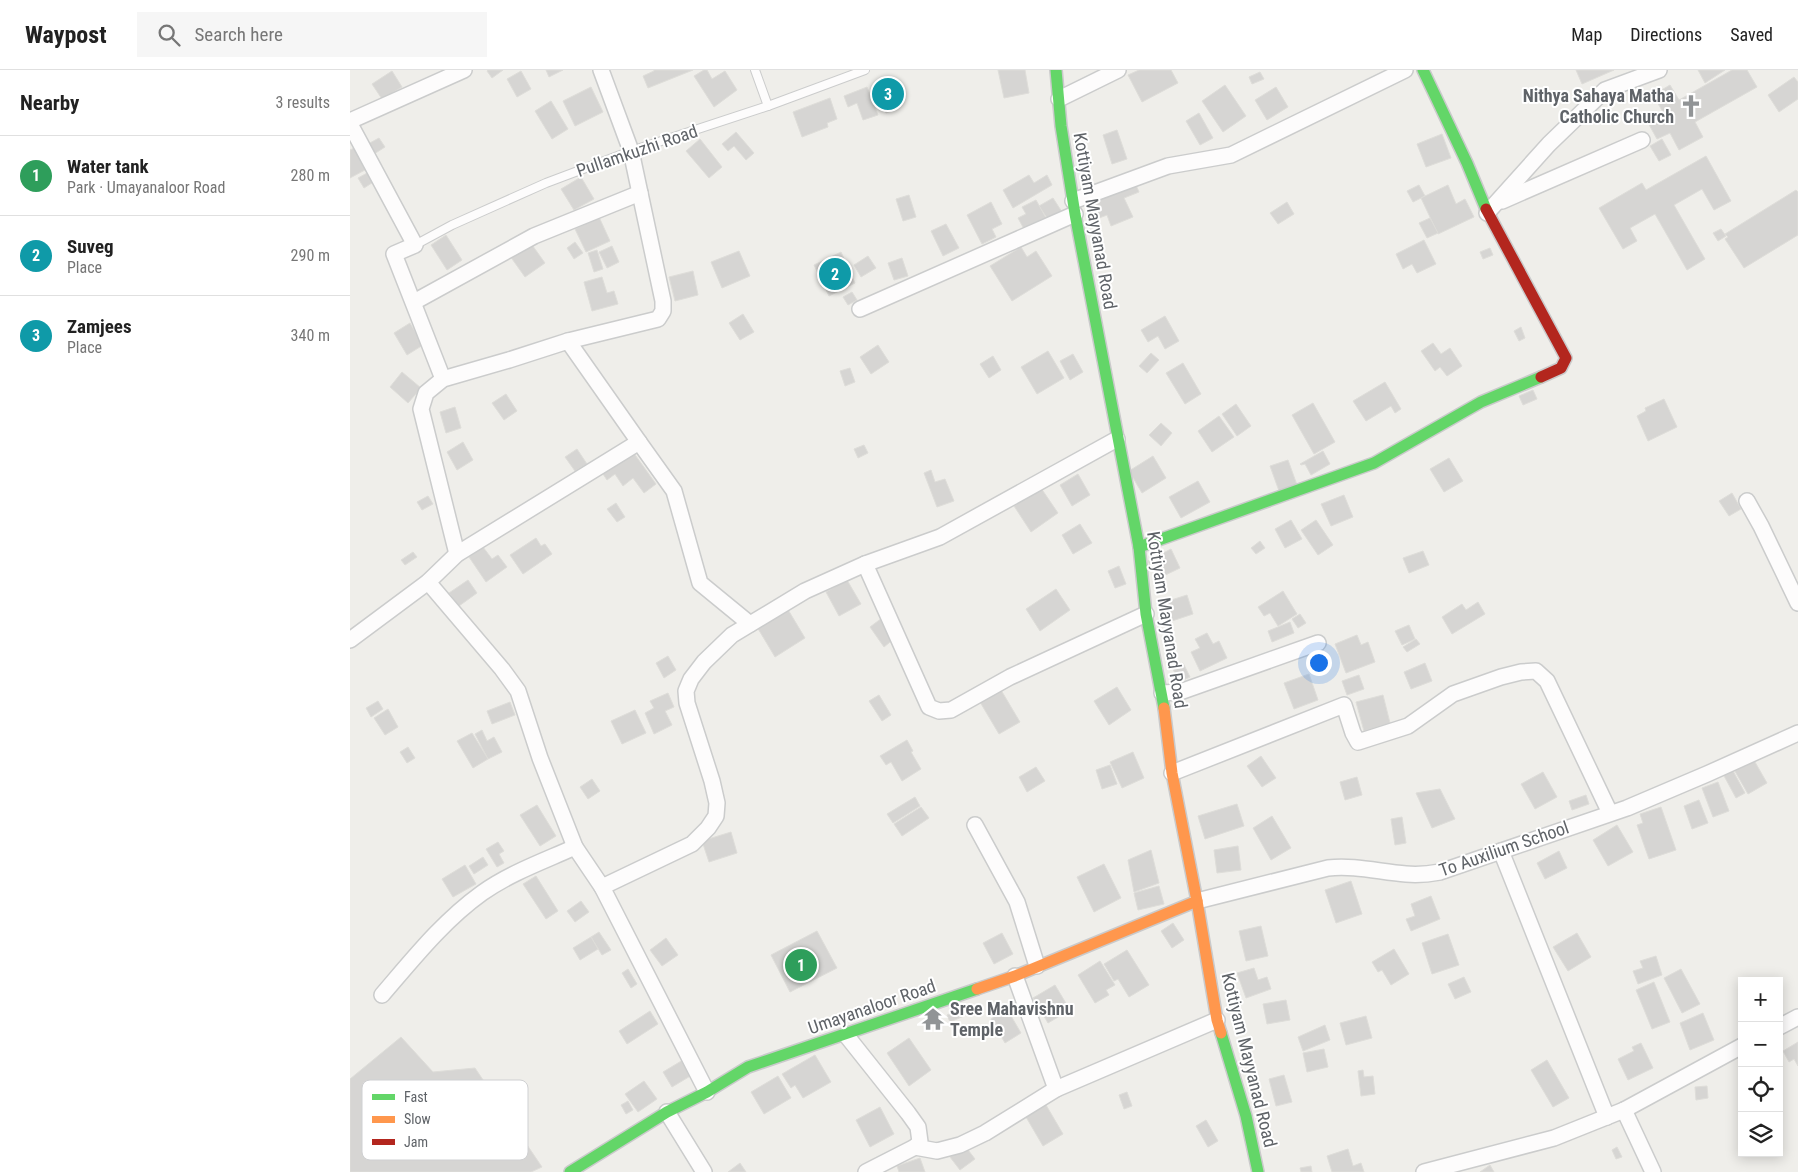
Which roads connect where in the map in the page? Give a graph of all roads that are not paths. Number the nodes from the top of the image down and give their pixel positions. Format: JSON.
{"nodes":[{"id":1,"x":464,"y":70,"type":"edge"},
{"id":2,"x":601,"y":70,"type":"edge"},
{"id":3,"x":755,"y":70,"type":"edge"},
{"id":4,"x":865,"y":70,"type":"edge"},
{"id":5,"x":1056,"y":70,"type":"edge"},
{"id":6,"x":1118,"y":70,"type":"edge"},
{"id":7,"x":1405,"y":70,"type":"edge"},
{"id":8,"x":1423,"y":70,"type":"edge"},
{"id":9,"x":1659,"y":70,"type":"edge"},
{"id":10,"x":1059,"y":99,"type":"junction"},
{"id":11,"x":768,"y":106,"type":"junction"},
{"id":12,"x":350,"y":122,"type":"edge"},
{"id":13,"x":1642,"y":140,"type":"dead end"},
{"id":14,"x":631,"y":152,"type":"junction"},
{"id":15,"x":640,"y":193,"type":"junction"},
{"id":16,"x":1074,"y":208,"type":"junction"},
{"id":17,"x":1492,"y":208,"type":"junction"},
{"id":18,"x":415,"y":245,"type":"junction"},
{"id":19,"x":414,"y":302,"type":"junction"},
{"id":20,"x":860,"y":309,"type":"dead end"},
{"id":21,"x":568,"y":341,"type":"junction"},
{"id":22,"x":443,"y":379,"type":"junction"},
{"id":23,"x":1117,"y":439,"type":"junction"},
{"id":24,"x":639,"y":442,"type":"junction"},
{"id":25,"x":1747,"y":502,"type":"dead end"},
{"id":26,"x":1139,"y":547,"type":"junction"},
{"id":27,"x":458,"y":554,"type":"junction"},
{"id":28,"x":865,"y":564,"type":"junction"},
{"id":29,"x":428,"y":582,"type":"junction"},
{"id":30,"x":1798,"y":603,"type":"edge"},
{"id":31,"x":1146,"y":614,"type":"junction"},
{"id":32,"x":750,"y":624,"type":"junction"},
{"id":33,"x":350,"y":640,"type":"edge"},
{"id":34,"x":1318,"y":643,"type":"dead end"},
{"id":35,"x":1162,"y":693,"type":"junction"},
{"id":36,"x":1798,"y":732,"type":"edge"},
{"id":37,"x":1172,"y":774,"type":"junction"},
{"id":38,"x":1610,"y":813,"type":"junction"},
{"id":39,"x":974,"y":826,"type":"dead end"},
{"id":40,"x":575,"y":847,"type":"junction"},
{"id":41,"x":1501,"y":851,"type":"junction"},
{"id":42,"x":602,"y":887,"type":"junction"},
{"id":43,"x":1197,"y":900,"type":"junction"},
{"id":44,"x":1037,"y":966,"type":"junction"},
{"id":45,"x":1015,"y":976,"type":"junction"},
{"id":46,"x":382,"y":995,"type":"dead end"},
{"id":47,"x":1798,"y":1018,"type":"edge"},
{"id":48,"x":1217,"y":1020,"type":"junction"},
{"id":49,"x":1783,"y":1025,"type":"edge"},
{"id":50,"x":846,"y":1036,"type":"junction"},
{"id":51,"x":1738,"y":1048,"type":"edge"},
{"id":52,"x":1056,"y":1090,"type":"junction"},
{"id":53,"x":707,"y":1092,"type":"junction"},
{"id":54,"x":1624,"y":1110,"type":"junction"},
{"id":55,"x":667,"y":1112,"type":"junction"},
{"id":56,"x":1607,"y":1117,"type":"junction"},
{"id":57,"x":915,"y":1148,"type":"junction"},
{"id":58,"x":1449,"y":1169,"type":"edge"},
{"id":59,"x":570,"y":1172,"type":"edge"},
{"id":60,"x":704,"y":1172,"type":"edge"},
{"id":61,"x":866,"y":1172,"type":"edge"},
{"id":62,"x":1258,"y":1172,"type":"edge"},
{"id":63,"x":1424,"y":1172,"type":"edge"},
{"id":64,"x":1653,"y":1172,"type":"edge"}],
"edges":[{"from":1,"to":12,"type":"street"},
{"from":2,"to":14,"type":"street"},
{"from":3,"to":11,"type":"lane"},
{"from":4,"to":11,"type":"lane","name":"Pullamkuzhi Road"},
{"from":5,"to":10,"type":"main road","name":"Kottiyam Mayyanad Road"},
{"from":6,"to":10,"type":"street"},
{"from":7,"to":16,"type":"street"},
{"from":8,"to":17,"type":"main road"},
{"from":9,"to":17,"type":"street"},
{"from":10,"to":16,"type":"main road","name":"Kottiyam Mayyanad Road"},
{"from":11,"to":14,"type":"lane","name":"Pullamkuzhi Road"},
{"from":12,"to":18,"type":"street"},
{"from":13,"to":17,"type":"street"},
{"from":14,"to":15,"type":"street"},
{"from":14,"to":18,"type":"lane","name":"Pullamkuzhi Road"},
{"from":15,"to":19,"type":"street"},
{"from":15,"to":21,"type":"street"},
{"from":16,"to":20,"type":"street"},
{"from":16,"to":23,"type":"main road","name":"Kottiyam Mayyanad Road"},
{"from":17,"to":26,"type":"main road"},
{"from":18,"to":19,"type":"street"},
{"from":19,"to":22,"type":"street"},
{"from":21,"to":22,"type":"street"},
{"from":21,"to":24,"type":"street"},
{"from":22,"to":27,"type":"street"},
{"from":23,"to":26,"type":"main road","name":"Kottiyam Mayyanad Road"},
{"from":23,"to":28,"type":"street"},
{"from":24,"to":27,"type":"street"},
{"from":24,"to":32,"type":"street"},
{"from":25,"to":30,"type":"street"},
{"from":26,"to":31,"type":"main road","name":"Kottiyam Mayyanad Road"},
{"from":27,"to":29,"type":"street"},
{"from":28,"to":31,"type":"street"},
{"from":28,"to":32,"type":"street"},
{"from":29,"to":33,"type":"street"},
{"from":29,"to":40,"type":"street"},
{"from":31,"to":35,"type":"main road","name":"Kottiyam Mayyanad Road"},
{"from":32,"to":42,"type":"street"},
{"from":34,"to":35,"type":"street"},
{"from":35,"to":37,"type":"main road","name":"Kottiyam Mayyanad Road"},
{"from":36,"to":38,"type":"street","name":"To Auxilium School"},
{"from":37,"to":38,"type":"street"},
{"from":37,"to":43,"type":"main road","name":"Kottiyam Mayyanad Road"},
{"from":38,"to":41,"type":"street","name":"To Auxilium School"},
{"from":39,"to":44,"type":"street"},
{"from":40,"to":42,"type":"street"},
{"from":40,"to":46,"type":"street"},
{"from":41,"to":43,"type":"street","name":"To Auxilium School"},
{"from":41,"to":56,"type":"street"},
{"from":42,"to":53,"type":"street"},
{"from":43,"to":44,"type":"main road","name":"Umayanaloor Road"},
{"from":43,"to":48,"type":"main road","name":"Kottiyam Mayyanad Road"},
{"from":44,"to":45,"type":"main road","name":"Umayanaloor Road"},
{"from":45,"to":50,"type":"main road","name":"Umayanaloor Road"},
{"from":45,"to":52,"type":"street"},
{"from":47,"to":49,"type":"street"},
{"from":48,"to":52,"type":"street"},
{"from":48,"to":62,"type":"main road","name":"Kottiyam Mayyanad Road"},
{"from":50,"to":53,"type":"main road","name":"Umayanaloor Road"},
{"from":50,"to":57,"type":"street"},
{"from":51,"to":54,"type":"street"},
{"from":52,"to":57,"type":"street"},
{"from":53,"to":55,"type":"main road","name":"Umayanaloor Road"},
{"from":54,"to":56,"type":"street"},
{"from":54,"to":64,"type":"street"},
{"from":55,"to":59,"type":"main road","name":"Umayanaloor Road"},
{"from":55,"to":60,"type":"street"},
{"from":56,"to":58,"type":"street"},
{"from":57,"to":61,"type":"street"},
{"from":58,"to":63,"type":"street"}]}
